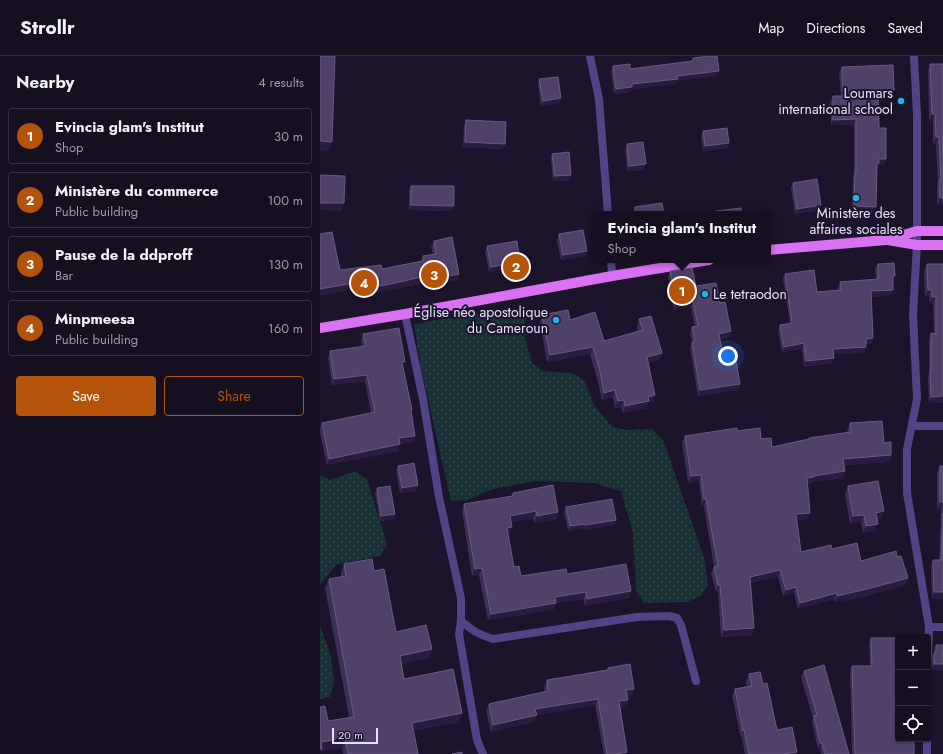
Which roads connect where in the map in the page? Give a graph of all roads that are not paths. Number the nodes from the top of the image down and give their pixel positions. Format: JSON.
{"nodes":[{"id":1,"x":590,"y":56,"type":"edge"},
{"id":2,"x":914,"y":56,"type":"edge"},
{"id":3,"x":608,"y":211,"type":"edge"},
{"id":4,"x":943,"y":230,"type":"edge"},
{"id":5,"x":917,"y":231,"type":"junction"},
{"id":6,"x":886,"y":240,"type":"junction"},
{"id":7,"x":917,"y":245,"type":"junction"},
{"id":8,"x":943,"y":245,"type":"edge"},
{"id":9,"x":771,"y":250,"type":"edge"},
{"id":10,"x":611,"y":263,"type":"edge"},
{"id":11,"x":691,"y":263,"type":"edge"},
{"id":12,"x":612,"y":276,"type":"junction"},
{"id":13,"x":406,"y":314,"type":"junction"},
{"id":14,"x":320,"y":328,"type":"edge"},
{"id":15,"x":912,"y":426,"type":"junction"},
{"id":16,"x":943,"y":426,"type":"edge"},
{"id":17,"x":461,"y":621,"type":"junction"},
{"id":18,"x":929,"y":627,"type":"junction"},
{"id":19,"x":943,"y":627,"type":"edge"},
{"id":20,"x":929,"y":634,"type":"edge"},
{"id":21,"x":696,"y":681,"type":"dead end"},
{"id":22,"x":927,"y":742,"type":"edge"},
{"id":23,"x":483,"y":754,"type":"edge"},
{"id":24,"x":927,"y":754,"type":"edge"}],
"edges":[{"from":1,"to":3,"type":"street"},
{"from":2,"to":5,"type":"street"},
{"from":4,"to":5,"type":"main road"},
{"from":5,"to":6,"type":"main road"},
{"from":5,"to":7,"type":"street"},
{"from":6,"to":7,"type":"main road"},
{"from":6,"to":9,"type":"main road"},
{"from":7,"to":8,"type":"main road"},
{"from":7,"to":15,"type":"street"},
{"from":10,"to":12,"type":"street"},
{"from":11,"to":12,"type":"main road"},
{"from":12,"to":13,"type":"main road"},
{"from":13,"to":14,"type":"main road"},
{"from":13,"to":17,"type":"street"},
{"from":15,"to":16,"type":"street"},
{"from":15,"to":18,"type":"street"},
{"from":17,"to":21,"type":"street"},
{"from":17,"to":23,"type":"street"},
{"from":18,"to":19,"type":"street"},
{"from":18,"to":20,"type":"street"},
{"from":22,"to":24,"type":"street"}]}
